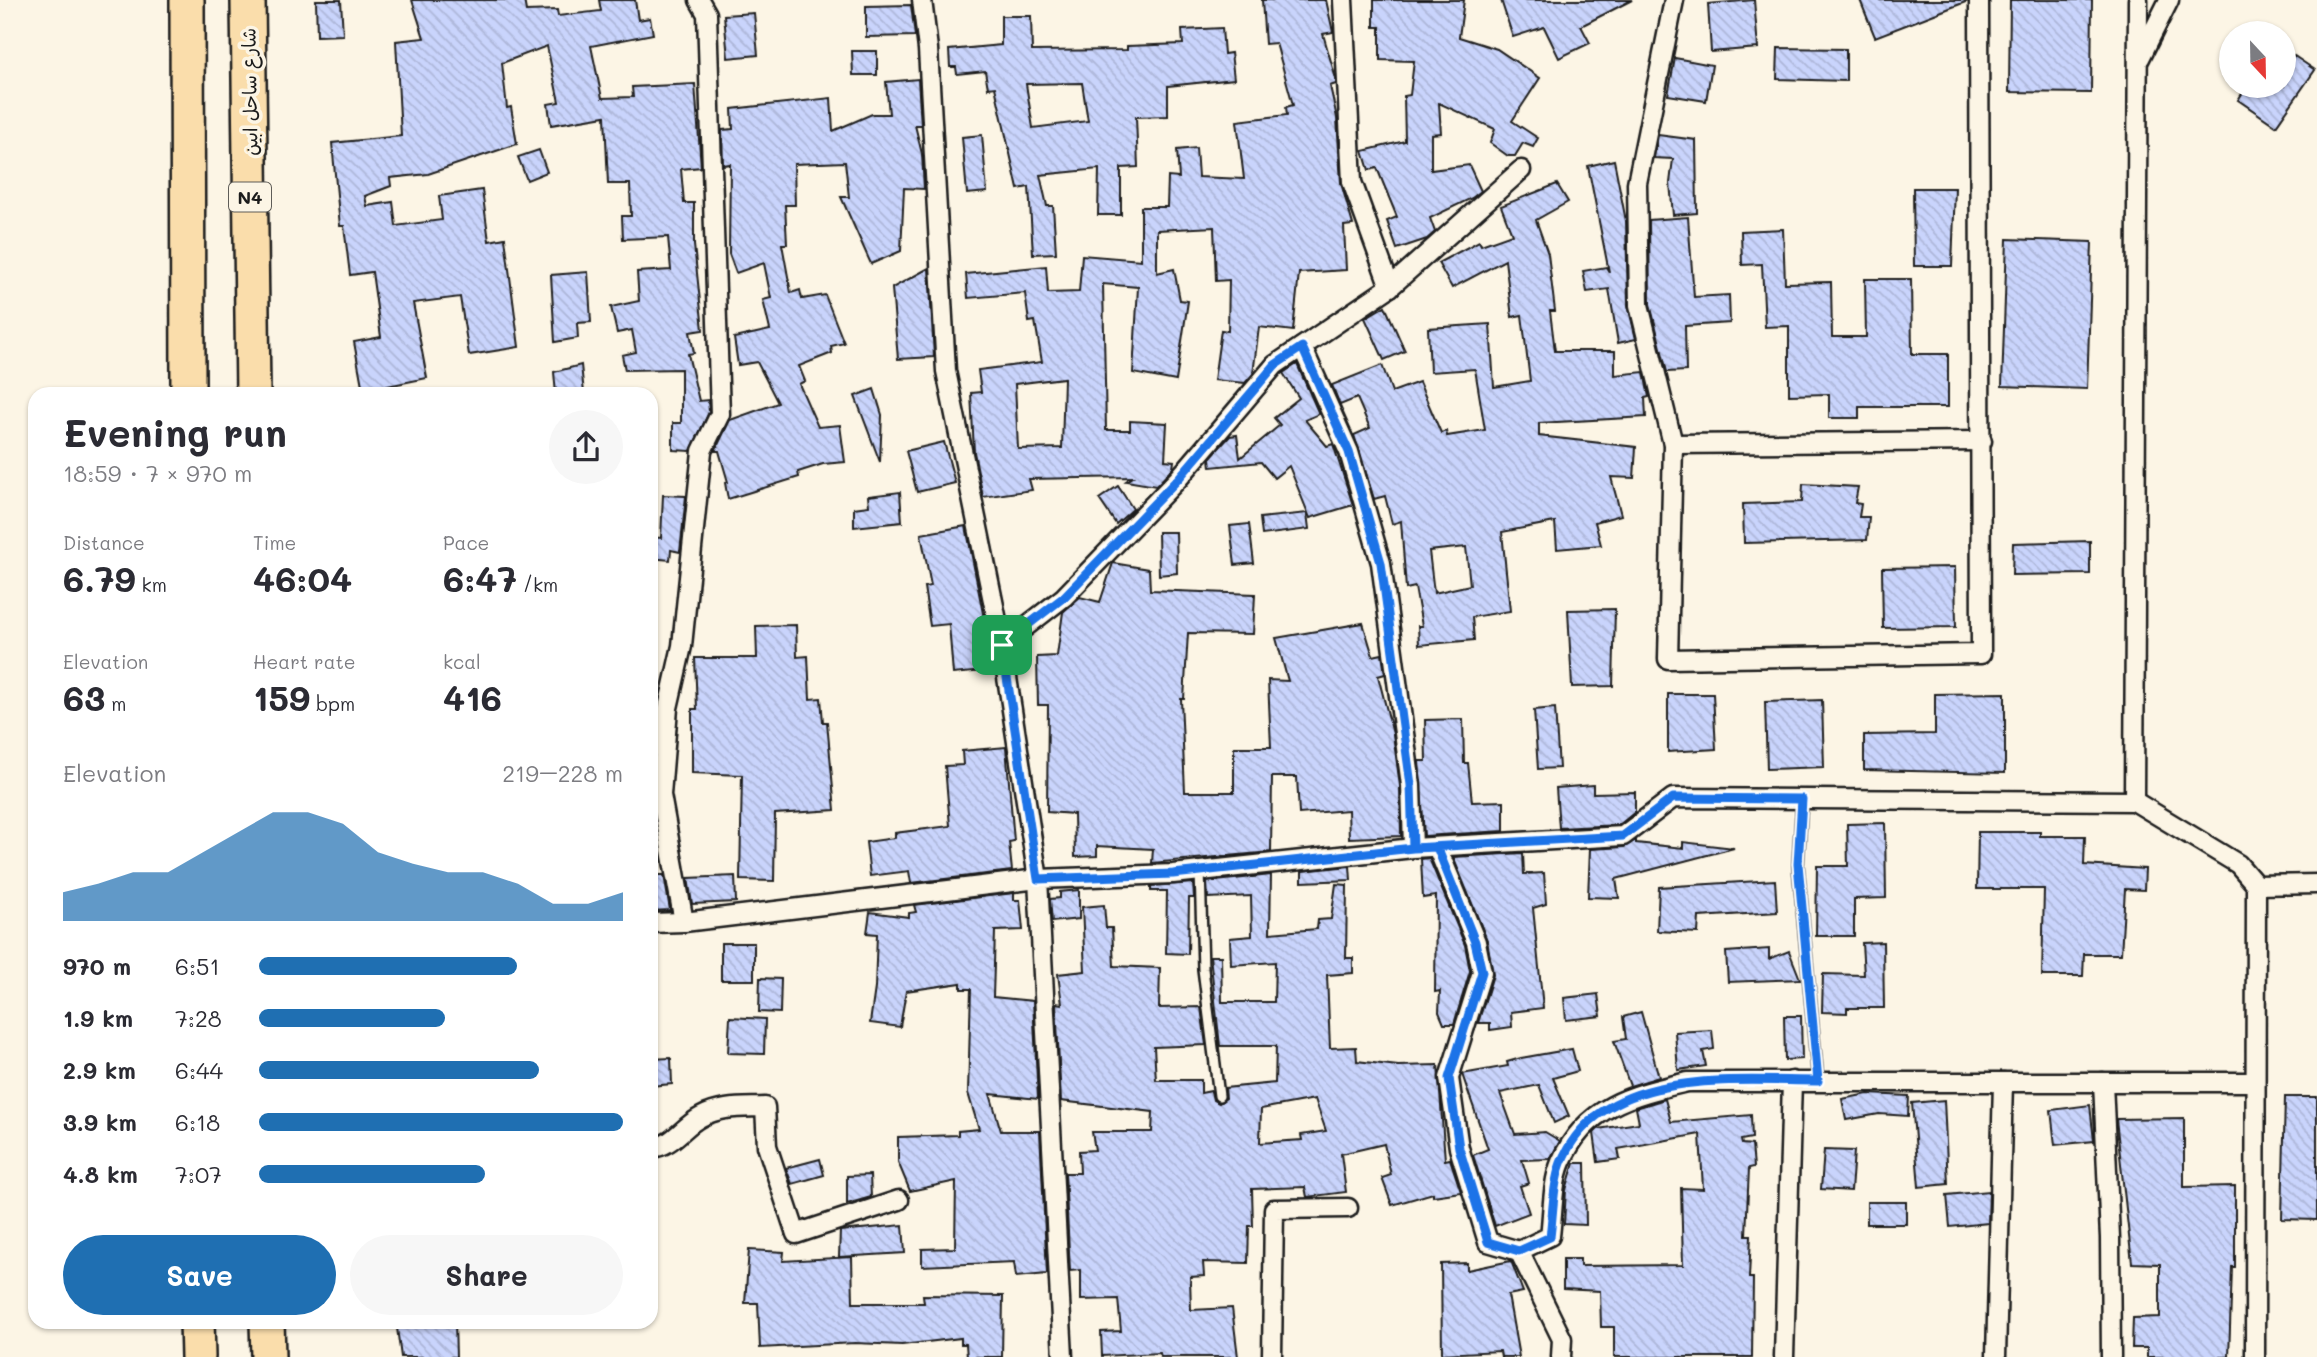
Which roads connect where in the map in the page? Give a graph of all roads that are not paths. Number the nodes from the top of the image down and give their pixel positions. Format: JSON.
{"nodes":[{"id":1,"x":187,"y":0,"type":"edge"},
{"id":2,"x":248,"y":0,"type":"edge"},
{"id":3,"x":699,"y":0,"type":"edge"},
{"id":4,"x":922,"y":0,"type":"edge"},
{"id":5,"x":1343,"y":0,"type":"edge"},
{"id":6,"x":1674,"y":0,"type":"edge"},
{"id":7,"x":1979,"y":0,"type":"edge"},
{"id":8,"x":2138,"y":0,"type":"edge"},
{"id":9,"x":2169,"y":0,"type":"edge"},
{"id":10,"x":2137,"y":65,"type":"junction"},
{"id":11,"x":1521,"y":170,"type":"dead end"},
{"id":12,"x":1390,"y":287,"type":"junction"},
{"id":13,"x":1302,"y":347,"type":"junction"},
{"id":14,"x":188,"y":387,"type":"edge"},
{"id":15,"x":253,"y":387,"type":"edge"},
{"id":16,"x":1982,"y":441,"type":"junction"},
{"id":17,"x":1673,"y":444,"type":"junction"},
{"id":18,"x":1002,"y":645,"type":"junction"},
{"id":19,"x":1802,"y":799,"type":"junction"},
{"id":20,"x":2134,"y":801,"type":"junction"},
{"id":21,"x":1437,"y":847,"type":"junction"},
{"id":22,"x":1413,"y":848,"type":"junction"},
{"id":23,"x":1200,"y":870,"type":"junction"},
{"id":24,"x":1038,"y":879,"type":"junction"},
{"id":25,"x":2317,"y":884,"type":"edge"},
{"id":26,"x":2256,"y":885,"type":"junction"},
{"id":27,"x":684,"y":922,"type":"junction"},
{"id":28,"x":658,"y":923,"type":"edge"},
{"id":29,"x":1792,"y":1081,"type":"junction"},
{"id":30,"x":1818,"y":1081,"type":"junction"},
{"id":31,"x":2004,"y":1082,"type":"junction"},
{"id":32,"x":2103,"y":1082,"type":"junction"},
{"id":33,"x":2255,"y":1082,"type":"junction"},
{"id":34,"x":1219,"y":1096,"type":"dead end"},
{"id":35,"x":658,"y":1147,"type":"edge"},
{"id":36,"x":899,"y":1200,"type":"dead end"},
{"id":37,"x":1348,"y":1208,"type":"dead end"},
{"id":38,"x":1519,"y":1251,"type":"junction"},
{"id":39,"x":197,"y":1329,"type":"edge"},
{"id":40,"x":267,"y":1329,"type":"edge"},
{"id":41,"x":198,"y":1357,"type":"edge"},
{"id":42,"x":268,"y":1357,"type":"edge"},
{"id":43,"x":1063,"y":1357,"type":"edge"},
{"id":44,"x":1272,"y":1357,"type":"edge"},
{"id":45,"x":1562,"y":1357,"type":"edge"},
{"id":46,"x":1784,"y":1357,"type":"edge"},
{"id":47,"x":1996,"y":1357,"type":"edge"},
{"id":48,"x":2111,"y":1357,"type":"edge"},
{"id":49,"x":2255,"y":1357,"type":"edge"}],
"edges":[{"from":1,"to":14,"type":"highway"},
{"from":2,"to":15,"type":"highway","name":"شارع ساحل ابين","number":"N4"},
{"from":3,"to":27,"type":"street"},
{"from":4,"to":18,"type":"street"},
{"from":5,"to":12,"type":"street"},
{"from":6,"to":17,"type":"street"},
{"from":7,"to":16,"type":"street"},
{"from":8,"to":10,"type":"street"},
{"from":9,"to":10,"type":"street"},
{"from":10,"to":20,"type":"street"},
{"from":11,"to":12,"type":"street"},
{"from":12,"to":13,"type":"street"},
{"from":13,"to":18,"type":"street"},
{"from":13,"to":22,"type":"street"},
{"from":16,"to":17,"type":"street"},
{"from":16,"to":17,"type":"street"},
{"from":18,"to":24,"type":"street"},
{"from":19,"to":20,"type":"street"},
{"from":19,"to":21,"type":"street"},
{"from":19,"to":30,"type":"lane"},
{"from":20,"to":26,"type":"street"},
{"from":21,"to":22,"type":"street"},
{"from":21,"to":38,"type":"street"},
{"from":22,"to":23,"type":"street"},
{"from":23,"to":24,"type":"street"},
{"from":23,"to":34,"type":"lane"},
{"from":24,"to":27,"type":"street"},
{"from":24,"to":43,"type":"street"},
{"from":25,"to":26,"type":"street"},
{"from":26,"to":33,"type":"street"},
{"from":27,"to":28,"type":"street"},
{"from":29,"to":30,"type":"street"},
{"from":29,"to":38,"type":"street"},
{"from":29,"to":46,"type":"street"},
{"from":30,"to":31,"type":"street"},
{"from":31,"to":32,"type":"street"},
{"from":31,"to":47,"type":"street"},
{"from":32,"to":33,"type":"street"},
{"from":32,"to":48,"type":"street"},
{"from":33,"to":49,"type":"street"},
{"from":35,"to":36,"type":"street"},
{"from":37,"to":44,"type":"street"},
{"from":38,"to":45,"type":"street"},
{"from":39,"to":41,"type":"highway"},
{"from":40,"to":42,"type":"highway"}]}
